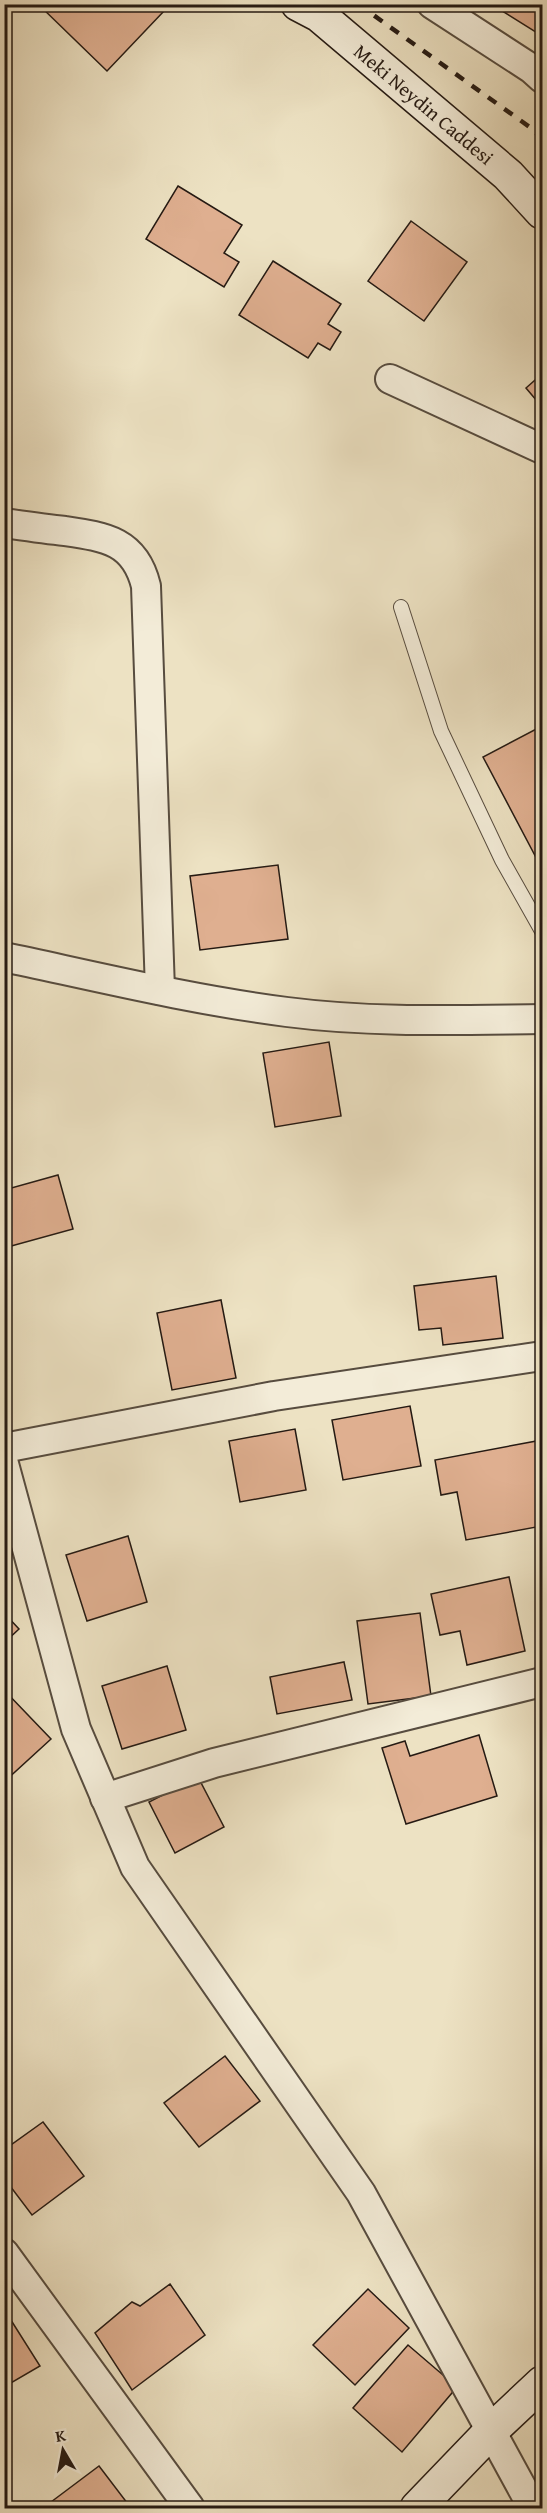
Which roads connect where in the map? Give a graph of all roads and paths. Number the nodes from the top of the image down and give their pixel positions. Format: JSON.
{"nodes":[{"id":1,"x":298,"y":4,"type":"edge"},
{"id":2,"x":432,"y":4,"type":"edge"},
{"id":3,"x":543,"y":78,"type":"edge"},
{"id":4,"x":543,"y":212,"type":"edge"},
{"id":5,"x":390,"y":379,"type":"dead end"},
{"id":6,"x":543,"y":449,"type":"edge"},
{"id":7,"x":4,"y":523,"type":"edge"},
{"id":8,"x":401,"y":607,"type":"dead end"},
{"id":9,"x":543,"y":931,"type":"edge"},
{"id":10,"x":4,"y":957,"type":"edge"},
{"id":11,"x":160,"y":990,"type":"junction"},
{"id":12,"x":543,"y":1019,"type":"edge"},
{"id":13,"x":542,"y":1356,"type":"edge"},
{"id":14,"x":4,"y":1448,"type":"edge"},
{"id":15,"x":4,"y":1464,"type":"edge"},
{"id":16,"x":543,"y":1682,"type":"edge"},
{"id":17,"x":105,"y":1798,"type":"junction"},
{"id":18,"x":4,"y":2253,"type":"edge"},
{"id":19,"x":543,"y":2383,"type":"edge"},
{"id":20,"x":492,"y":2430,"type":"junction"},
{"id":21,"x":190,"y":2508,"type":"edge"},
{"id":22,"x":417,"y":2508,"type":"edge"},
{"id":23,"x":533,"y":2508,"type":"edge"}],
"edges":[{"from":1,"to":4,"type":"street","name":"Meki Neydin Caddesi"},
{"from":2,"to":3,"type":"street"},
{"from":5,"to":6,"type":"street"},
{"from":7,"to":11,"type":"street"},
{"from":8,"to":9,"type":"lane"},
{"from":10,"to":11,"type":"street"},
{"from":11,"to":12,"type":"street"},
{"from":13,"to":14,"type":"street"},
{"from":15,"to":17,"type":"street"},
{"from":16,"to":17,"type":"street"},
{"from":17,"to":20,"type":"street"},
{"from":18,"to":21,"type":"street"},
{"from":19,"to":20,"type":"street"},
{"from":20,"to":22,"type":"street"},
{"from":20,"to":23,"type":"street"}]}
